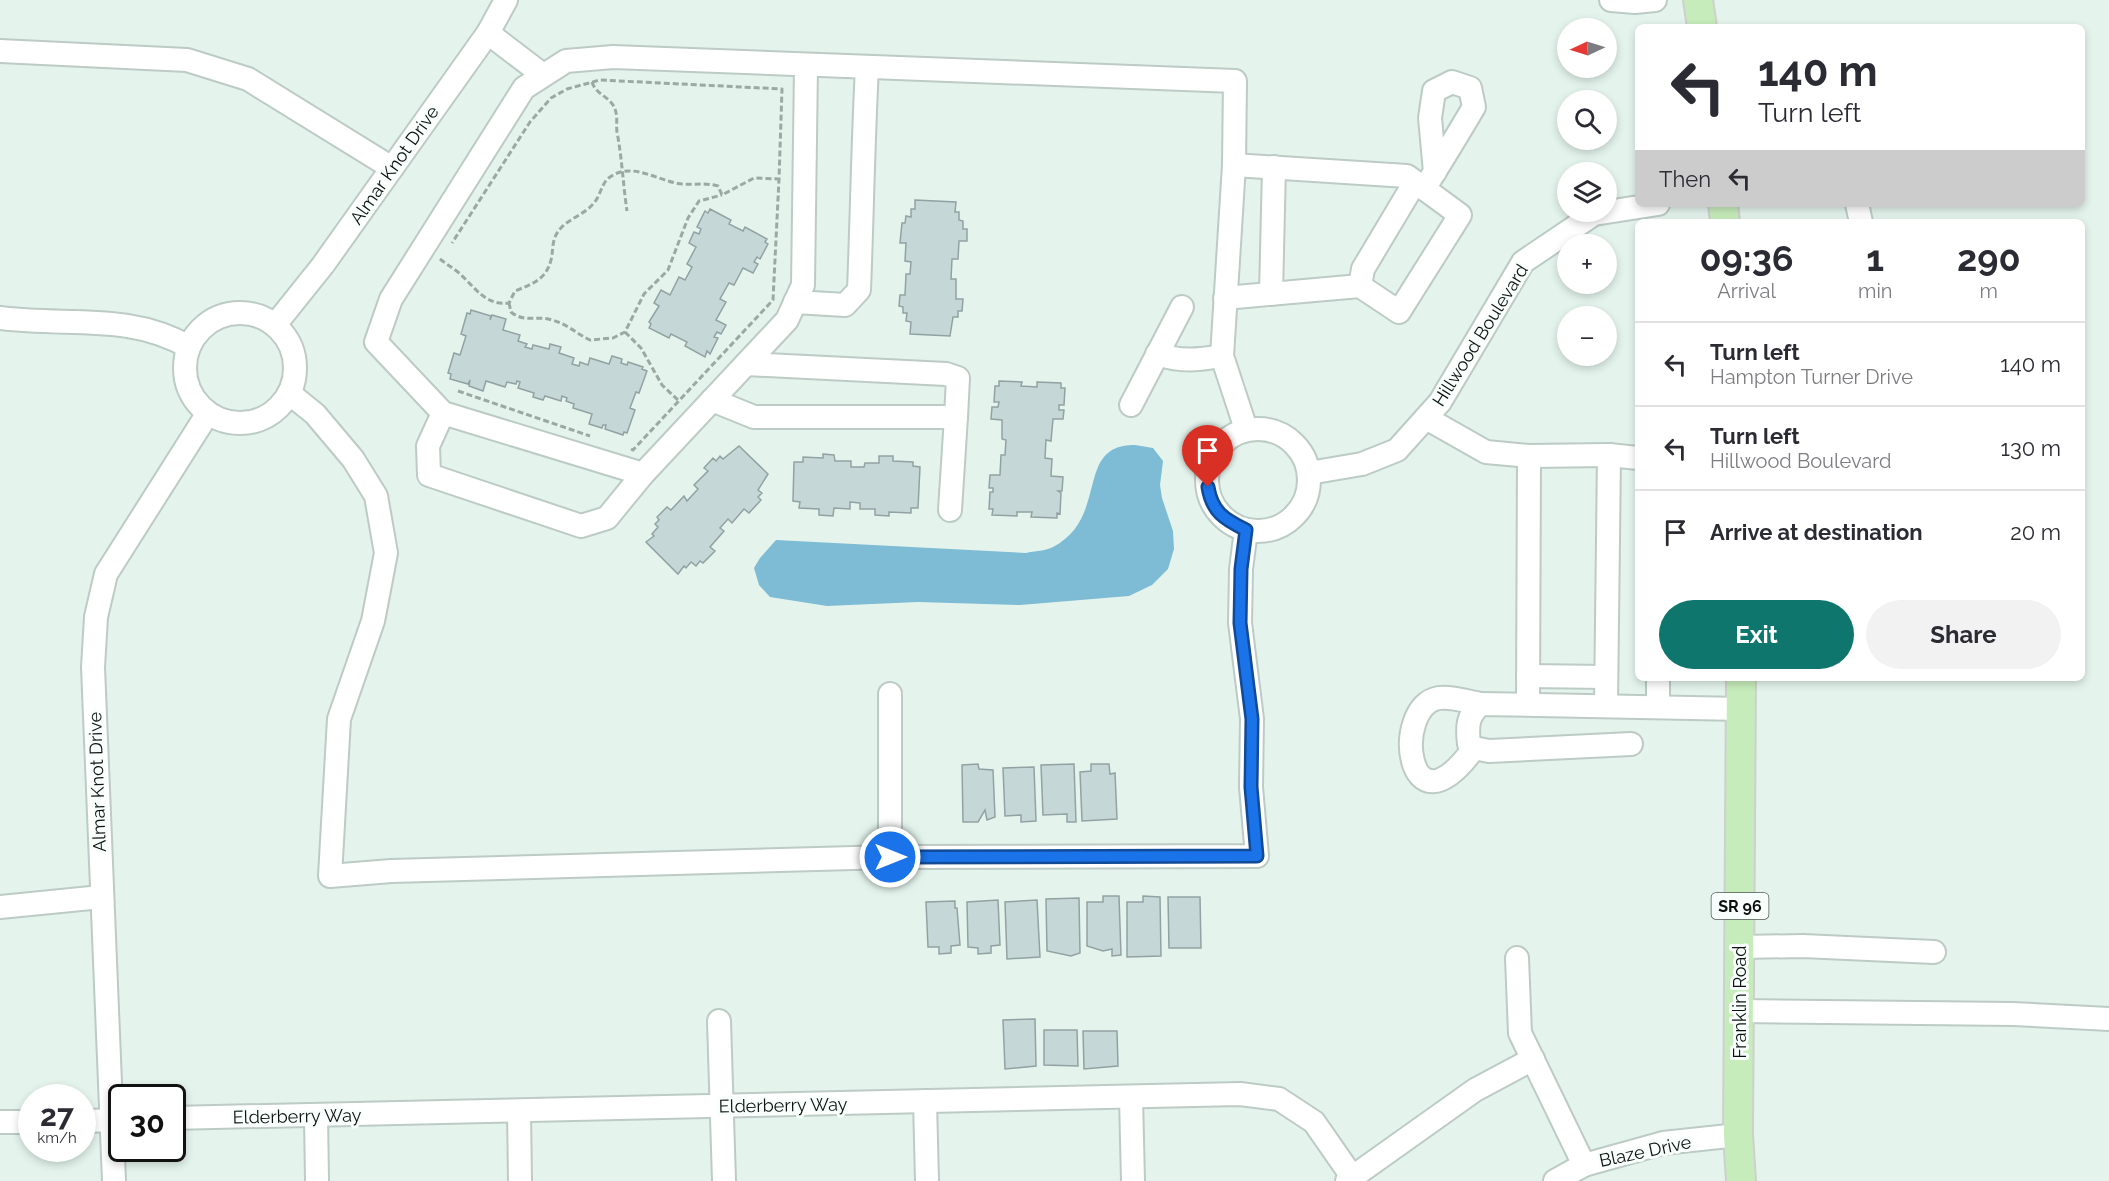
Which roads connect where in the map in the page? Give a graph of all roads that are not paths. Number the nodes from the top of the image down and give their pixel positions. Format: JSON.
{"nodes":[{"id":1,"x":506,"y":0,"type":"edge"},
{"id":2,"x":1611,"y":0,"type":"edge"},
{"id":3,"x":1655,"y":0,"type":"edge"},
{"id":4,"x":1698,"y":0,"type":"edge"},
{"id":5,"x":1702,"y":24,"type":"edge"},
{"id":6,"x":488,"y":33,"type":"junction"},
{"id":7,"x":0,"y":51,"type":"edge"},
{"id":8,"x":806,"y":66,"type":"junction"},
{"id":9,"x":867,"y":68,"type":"junction"},
{"id":10,"x":543,"y":75,"type":"junction"},
{"id":11,"x":1234,"y":165,"type":"junction"},
{"id":12,"x":1274,"y":167,"type":"junction"},
{"id":13,"x":392,"y":168,"type":"junction"},
{"id":14,"x":1425,"y":181,"type":"junction"},
{"id":15,"x":1639,"y":207,"type":"edge"},
{"id":16,"x":1360,"y":286,"type":"junction"},
{"id":17,"x":1271,"y":294,"type":"junction"},
{"id":18,"x":1226,"y":298,"type":"junction"},
{"id":19,"x":795,"y":302,"type":"junction"},
{"id":20,"x":1182,"y":307,"type":"dead end"},
{"id":21,"x":0,"y":318,"type":"edge"},
{"id":22,"x":274,"y":325,"type":"junction"},
{"id":23,"x":189,"y":347,"type":"junction"},
{"id":24,"x":1157,"y":354,"type":"junction"},
{"id":25,"x":1222,"y":356,"type":"junction"},
{"id":26,"x":746,"y":364,"type":"junction"},
{"id":27,"x":289,"y":393,"type":"junction"},
{"id":28,"x":712,"y":400,"type":"junction"},
{"id":29,"x":1131,"y":405,"type":"dead end"},
{"id":30,"x":208,"y":413,"type":"junction"},
{"id":31,"x":443,"y":413,"type":"junction"},
{"id":32,"x":956,"y":417,"type":"junction"},
{"id":33,"x":1426,"y":418,"type":"junction"},
{"id":34,"x":1246,"y":429,"type":"junction"},
{"id":35,"x":1529,"y":456,"type":"junction"},
{"id":36,"x":1609,"y":456,"type":"junction"},
{"id":37,"x":1635,"y":458,"type":"edge"},
{"id":38,"x":1309,"y":473,"type":"junction"},
{"id":39,"x":643,"y":474,"type":"junction"},
{"id":40,"x":950,"y":510,"type":"dead end"},
{"id":41,"x":1246,"y":530,"type":"junction"},
{"id":42,"x":1528,"y":676,"type":"junction"},
{"id":43,"x":1606,"y":677,"type":"junction"},
{"id":44,"x":1658,"y":681,"type":"edge"},
{"id":45,"x":1741,"y":681,"type":"edge"},
{"id":46,"x":890,"y":694,"type":"dead end"},
{"id":47,"x":1480,"y":704,"type":"junction"},
{"id":48,"x":1527,"y":704,"type":"junction"},
{"id":49,"x":1606,"y":706,"type":"junction"},
{"id":50,"x":1658,"y":707,"type":"junction"},
{"id":51,"x":1741,"y":709,"type":"junction"},
{"id":52,"x":1631,"y":744,"type":"dead end"},
{"id":53,"x":1474,"y":748,"type":"junction"},
{"id":54,"x":890,"y":857,"type":"junction"},
{"id":55,"x":101,"y":897,"type":"junction"},
{"id":56,"x":0,"y":907,"type":"edge"},
{"id":57,"x":1740,"y":947,"type":"junction"},
{"id":58,"x":1934,"y":952,"type":"dead end"},
{"id":59,"x":1517,"y":958,"type":"dead end"},
{"id":60,"x":1739,"y":1011,"type":"junction"},
{"id":61,"x":2109,"y":1018,"type":"edge"},
{"id":62,"x":719,"y":1021,"type":"dead end"},
{"id":63,"x":1533,"y":1059,"type":"junction"},
{"id":64,"x":114,"y":1084,"type":"edge"},
{"id":65,"x":1131,"y":1097,"type":"junction"},
{"id":66,"x":925,"y":1101,"type":"junction"},
{"id":67,"x":723,"y":1106,"type":"junction"},
{"id":68,"x":519,"y":1111,"type":"junction"},
{"id":69,"x":316,"y":1115,"type":"junction"},
{"id":70,"x":186,"y":1118,"type":"edge"},
{"id":71,"x":0,"y":1122,"type":"edge"},
{"id":72,"x":18,"y":1122,"type":"edge"},
{"id":73,"x":1738,"y":1135,"type":"junction"},
{"id":74,"x":115,"y":1162,"type":"edge"},
{"id":75,"x":1584,"y":1165,"type":"junction"},
{"id":76,"x":1351,"y":1180,"type":"edge"},
{"id":77,"x":114,"y":1181,"type":"edge"},
{"id":78,"x":317,"y":1181,"type":"edge"},
{"id":79,"x":520,"y":1181,"type":"edge"},
{"id":80,"x":724,"y":1181,"type":"edge"},
{"id":81,"x":927,"y":1181,"type":"edge"},
{"id":82,"x":1133,"y":1181,"type":"edge"},
{"id":83,"x":1555,"y":1181,"type":"edge"},
{"id":84,"x":1741,"y":1181,"type":"edge"}],
"edges":[{"from":1,"to":6,"type":"street","name":"Almar Knot Drive"},
{"from":2,"to":3,"type":"street"},
{"from":4,"to":5,"type":"main road"},
{"from":6,"to":10,"type":"street"},
{"from":6,"to":13,"type":"street","name":"Almar Knot Drive"},
{"from":7,"to":13,"type":"street"},
{"from":8,"to":9,"type":"street"},
{"from":8,"to":10,"type":"street"},
{"from":8,"to":19,"type":"street"},
{"from":9,"to":11,"type":"street"},
{"from":9,"to":19,"type":"street"},
{"from":10,"to":31,"type":"street"},
{"from":11,"to":12,"type":"street"},
{"from":11,"to":18,"type":"street"},
{"from":12,"to":14,"type":"street"},
{"from":12,"to":17,"type":"street"},
{"from":13,"to":22,"type":"street","name":"Almar Knot Drive"},
{"from":14,"to":16,"type":"street"},
{"from":14,"to":16,"type":"street"},
{"from":15,"to":33,"type":"street","name":"Hillwood Boulevard"},
{"from":16,"to":17,"type":"street"},
{"from":17,"to":18,"type":"street"},
{"from":18,"to":25,"type":"street"},
{"from":19,"to":26,"type":"street"},
{"from":20,"to":24,"type":"street"},
{"from":21,"to":23,"type":"street"},
{"from":22,"to":23,"type":"street"},
{"from":22,"to":27,"type":"street"},
{"from":23,"to":30,"type":"street"},
{"from":24,"to":25,"type":"street"},
{"from":24,"to":29,"type":"street"},
{"from":25,"to":34,"type":"street"},
{"from":26,"to":28,"type":"street"},
{"from":26,"to":32,"type":"street"},
{"from":27,"to":30,"type":"street"},
{"from":27,"to":54,"type":"street"},
{"from":28,"to":32,"type":"street"},
{"from":28,"to":39,"type":"street"},
{"from":30,"to":55,"type":"street","name":"Almar Knot Drive"},
{"from":31,"to":39,"type":"street"},
{"from":31,"to":39,"type":"street"},
{"from":32,"to":40,"type":"street"},
{"from":33,"to":35,"type":"street"},
{"from":33,"to":38,"type":"street","name":"Hillwood Boulevard"},
{"from":34,"to":38,"type":"street"},
{"from":34,"to":41,"type":"street"},
{"from":35,"to":36,"type":"street"},
{"from":35,"to":42,"type":"street"},
{"from":36,"to":37,"type":"street"},
{"from":36,"to":43,"type":"street"},
{"from":38,"to":41,"type":"street"},
{"from":41,"to":54,"type":"street"},
{"from":42,"to":43,"type":"street"},
{"from":42,"to":48,"type":"street"},
{"from":43,"to":49,"type":"street"},
{"from":44,"to":50,"type":"street"},
{"from":45,"to":51,"type":"main road","name":"Franklin Road","number":"SR 96"},
{"from":46,"to":54,"type":"street"},
{"from":47,"to":48,"type":"street"},
{"from":47,"to":53,"type":"street"},
{"from":47,"to":53,"type":"street"},
{"from":48,"to":49,"type":"street"},
{"from":49,"to":50,"type":"street"},
{"from":50,"to":51,"type":"street"},
{"from":51,"to":57,"type":"main road","name":"Franklin Road","number":"SR 96"},
{"from":52,"to":53,"type":"street"},
{"from":55,"to":56,"type":"street"},
{"from":55,"to":64,"type":"street","name":"Almar Knot Drive"},
{"from":57,"to":58,"type":"street"},
{"from":57,"to":60,"type":"main road","name":"Franklin Road","number":"SR 96"},
{"from":59,"to":63,"type":"street"},
{"from":60,"to":61,"type":"street"},
{"from":60,"to":73,"type":"main road","name":"Franklin Road","number":"SR 96"},
{"from":62,"to":67,"type":"street"},
{"from":63,"to":75,"type":"street"},
{"from":63,"to":76,"type":"street"},
{"from":65,"to":66,"type":"street","name":"Elderberry Way"},
{"from":65,"to":76,"type":"street","name":"Elderberry Way"},
{"from":65,"to":82,"type":"street"},
{"from":66,"to":67,"type":"street","name":"Elderberry Way"},
{"from":66,"to":81,"type":"street"},
{"from":67,"to":68,"type":"street","name":"Elderberry Way"},
{"from":67,"to":80,"type":"street"},
{"from":68,"to":69,"type":"street","name":"Elderberry Way"},
{"from":68,"to":79,"type":"street"},
{"from":69,"to":70,"type":"street","name":"Elderberry Way"},
{"from":69,"to":78,"type":"street"},
{"from":71,"to":72,"type":"street"},
{"from":73,"to":75,"type":"street","name":"Blaze Drive"},
{"from":73,"to":84,"type":"main road","name":"Franklin Road","number":"SR 96"},
{"from":74,"to":77,"type":"street","name":"Almar Knot Drive"},
{"from":75,"to":83,"type":"street","name":"Blaze Drive"}]}
